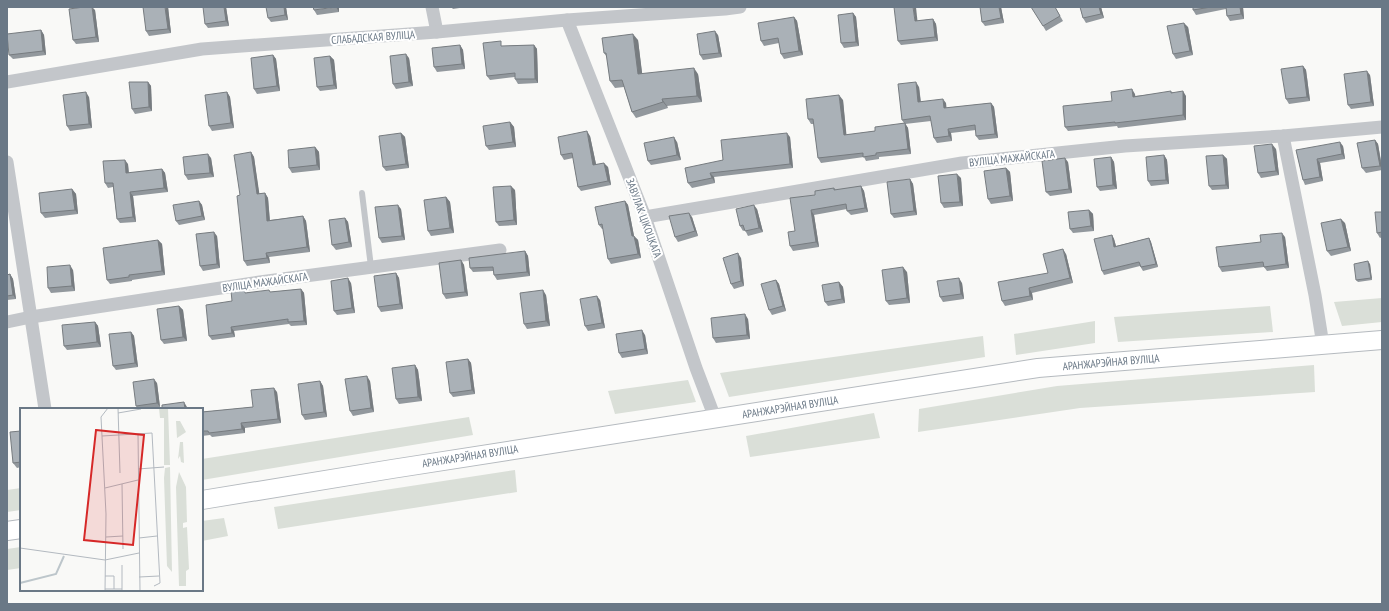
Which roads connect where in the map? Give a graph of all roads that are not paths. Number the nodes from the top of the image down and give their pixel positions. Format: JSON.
{"nodes":[{"id":1,"x":432,"y":7,"type":"edge"},
{"id":2,"x":740,"y":7,"type":"edge"},
{"id":3,"x":567,"y":20,"type":"junction"},
{"id":4,"x":437,"y":32,"type":"junction"},
{"id":5,"x":7,"y":82,"type":"edge"},
{"id":6,"x":1382,"y":127,"type":"edge"},
{"id":7,"x":1283,"y":136,"type":"junction"},
{"id":8,"x":7,"y":162,"type":"edge"},
{"id":9,"x":362,"y":193,"type":"dead end"},
{"id":10,"x":645,"y":217,"type":"junction"},
{"id":11,"x":500,"y":250,"type":"dead end"},
{"id":12,"x":371,"y":267,"type":"junction"},
{"id":13,"x":31,"y":317,"type":"junction"},
{"id":14,"x":7,"y":322,"type":"edge"},
{"id":15,"x":1382,"y":340,"type":"edge"},
{"id":16,"x":1322,"y":345,"type":"junction"},
{"id":17,"x":45,"y":408,"type":"edge"},
{"id":18,"x":715,"y":418,"type":"junction"},
{"id":19,"x":203,"y":500,"type":"edge"},
{"id":20,"x":20,"y":529,"type":"edge"},
{"id":21,"x":7,"y":531,"type":"edge"}],
"edges":[{"from":1,"to":4,"type":"street"},
{"from":2,"to":3,"type":"street","name":"СЛАБАДСКАЯ ВУЛІЦА"},
{"from":3,"to":4,"type":"street","name":"СЛАБАДСКАЯ ВУЛІЦА"},
{"from":3,"to":10,"type":"street","name":"ЗАВУЛАК ЦІКОЦКАГА"},
{"from":4,"to":5,"type":"street","name":"СЛАБАДСКАЯ ВУЛІЦА"},
{"from":6,"to":7,"type":"street","name":"ВУЛІЦА МАЖАЙСКАГА"},
{"from":7,"to":10,"type":"street","name":"ВУЛІЦА МАЖАЙСКАГА"},
{"from":7,"to":16,"type":"street"},
{"from":8,"to":13,"type":"street"},
{"from":9,"to":12,"type":"lane"},
{"from":10,"to":18,"type":"street","name":"ЗАВУЛАК ЦІКОЦКАГА"},
{"from":11,"to":12,"type":"street","name":"ВУЛІЦА МАЖАЙСКАГА"},
{"from":12,"to":13,"type":"street","name":"ВУЛІЦА МАЖАЙСКАГА"},
{"from":13,"to":14,"type":"street","name":"ВУЛІЦА МАЖАЙСКАГА"},
{"from":13,"to":17,"type":"street"},
{"from":15,"to":16,"type":"main road","name":"АРАНЖАРЭЙНАЯ ВУЛІЦА"},
{"from":16,"to":18,"type":"main road","name":"АРАНЖАРЭЙНАЯ ВУЛІЦА"},
{"from":18,"to":19,"type":"main road","name":"АРАНЖАРЭЙНАЯ ВУЛІЦА"},
{"from":20,"to":21,"type":"main road"}]}
